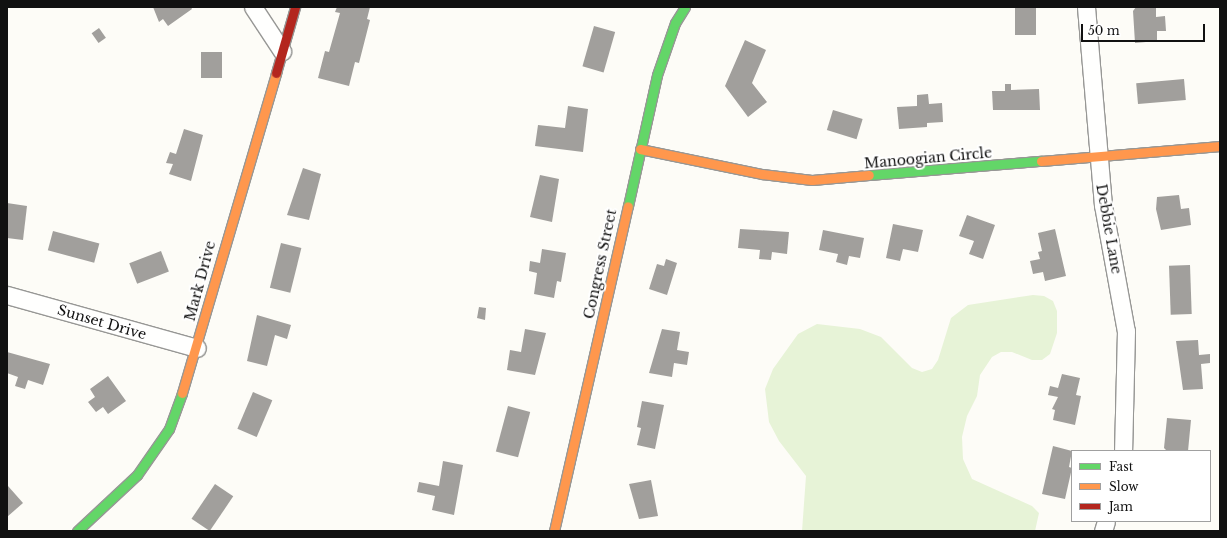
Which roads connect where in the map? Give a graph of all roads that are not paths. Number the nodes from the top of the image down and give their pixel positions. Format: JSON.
{"nodes":[{"id":1,"x":253,"y":7,"type":"edge"},
{"id":2,"x":295,"y":7,"type":"edge"},
{"id":3,"x":684,"y":7,"type":"edge"},
{"id":4,"x":1086,"y":7,"type":"edge"},
{"id":5,"x":282,"y":51,"type":"junction"},
{"id":6,"x":1220,"y":146,"type":"edge"},
{"id":7,"x":640,"y":149,"type":"junction"},
{"id":8,"x":1097,"y":156,"type":"junction"},
{"id":9,"x":7,"y":295,"type":"edge"},
{"id":10,"x":197,"y":348,"type":"junction"},
{"id":11,"x":1123,"y":450,"type":"edge"},
{"id":12,"x":77,"y":531,"type":"edge"},
{"id":13,"x":554,"y":531,"type":"edge"}],
"edges":[{"from":1,"to":5,"type":"street"},
{"from":2,"to":5,"type":"street","name":"Mark Drive"},
{"from":3,"to":7,"type":"street","name":"Congress Street"},
{"from":4,"to":8,"type":"street","name":"Debbie Lane"},
{"from":5,"to":10,"type":"street","name":"Mark Drive"},
{"from":6,"to":8,"type":"street","name":"Manoogian Circle"},
{"from":7,"to":8,"type":"street","name":"Manoogian Circle"},
{"from":7,"to":13,"type":"street","name":"Congress Street"},
{"from":8,"to":11,"type":"street","name":"Debbie Lane"},
{"from":9,"to":10,"type":"street","name":"Sunset Drive"},
{"from":10,"to":12,"type":"street","name":"Mark Drive"}]}
